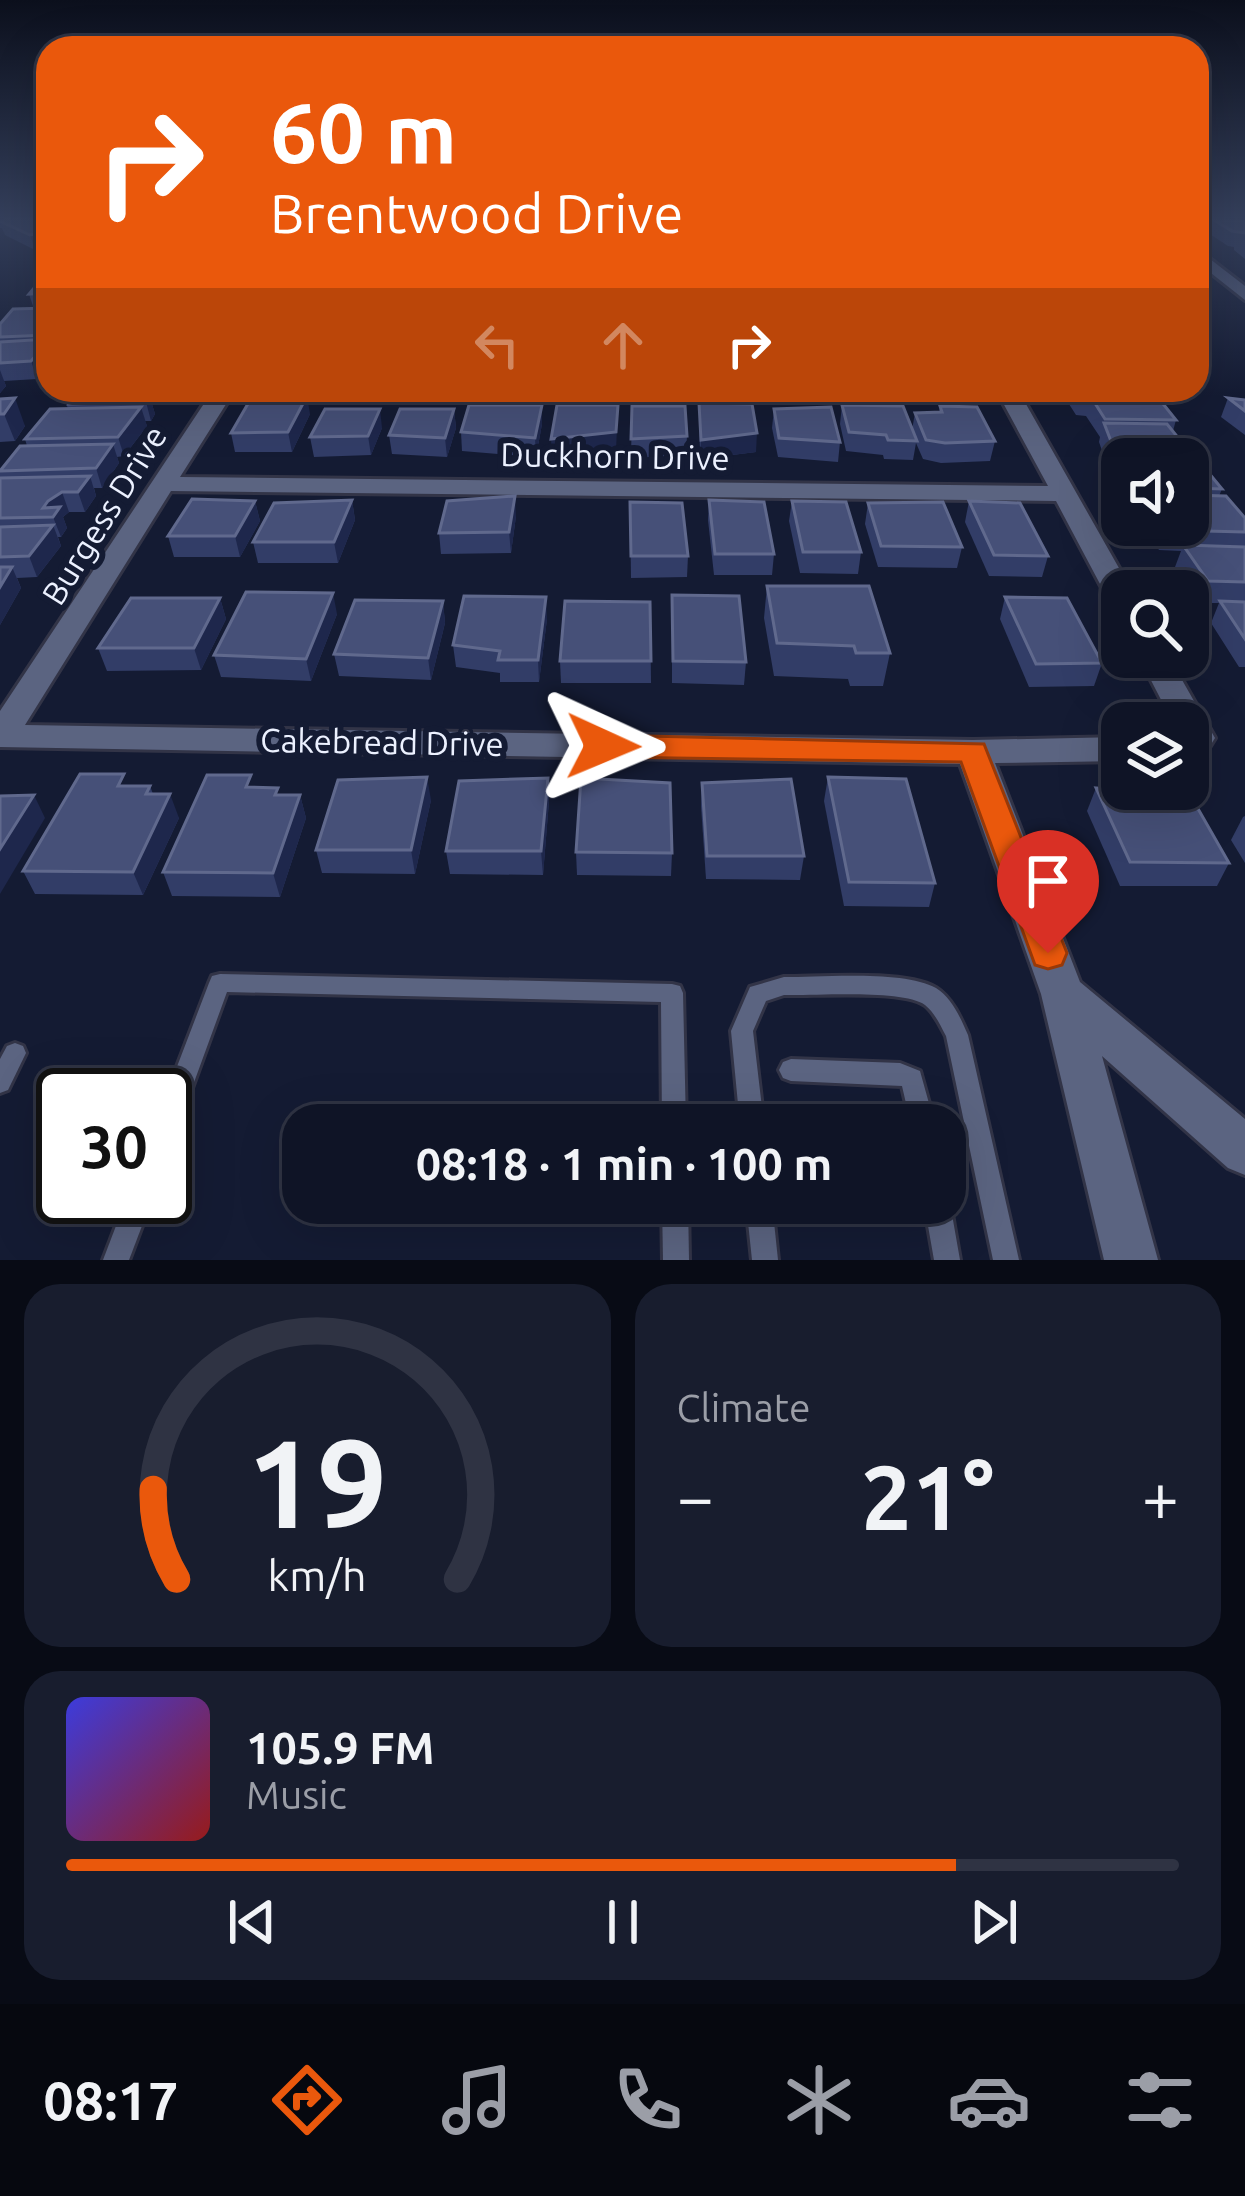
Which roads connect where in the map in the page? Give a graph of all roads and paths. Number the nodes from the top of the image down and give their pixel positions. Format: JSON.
{"nodes":[{"id":1,"x":217,"y":402,"type":"edge"},
{"id":2,"x":1014,"y":402,"type":"edge"},
{"id":3,"x":166,"y":484,"type":"junction"},
{"id":4,"x":1064,"y":494,"type":"junction"},
{"id":5,"x":1106,"y":570,"type":"edge"},
{"id":6,"x":1,"y":736,"type":"edge"},
{"id":7,"x":1101,"y":749,"type":"edge"},
{"id":8,"x":973,"y":752,"type":"junction"},
{"id":9,"x":1063,"y":994,"type":"junction"},
{"id":10,"x":15,"y":1053,"type":"dead end"},
{"id":11,"x":188,"y":1068,"type":"edge"},
{"id":12,"x":791,"y":1070,"type":"dead end"},
{"id":13,"x":0,"y":1082,"type":"edge"},
{"id":14,"x":674,"y":1104,"type":"edge"},
{"id":15,"x":750,"y":1104,"type":"edge"},
{"id":16,"x":920,"y":1104,"type":"edge"},
{"id":17,"x":1245,"y":1151,"type":"edge"},
{"id":18,"x":130,"y":1224,"type":"edge"},
{"id":19,"x":675,"y":1224,"type":"edge"},
{"id":20,"x":761,"y":1224,"type":"edge"},
{"id":21,"x":941,"y":1224,"type":"edge"},
{"id":22,"x":116,"y":1260,"type":"edge"},
{"id":23,"x":676,"y":1260,"type":"edge"},
{"id":24,"x":765,"y":1260,"type":"edge"},
{"id":25,"x":947,"y":1260,"type":"edge"},
{"id":26,"x":1006,"y":1260,"type":"edge"},
{"id":27,"x":1132,"y":1260,"type":"edge"}],
"edges":[{"from":1,"to":3,"type":"street","name":"Burgess Drive"},
{"from":2,"to":4,"type":"street"},
{"from":3,"to":4,"type":"street","name":"Duckhorn Drive"},
{"from":3,"to":6,"type":"street","name":"Burgess Drive"},
{"from":4,"to":5,"type":"street"},
{"from":6,"to":8,"type":"street","name":"Cakebread Drive"},
{"from":7,"to":8,"type":"street","name":"Cakebread Drive"},
{"from":8,"to":9,"type":"street"},
{"from":9,"to":17,"type":"street"},
{"from":9,"to":27,"type":"street"},
{"from":10,"to":13,"type":"lane"},
{"from":11,"to":14,"type":"lane"},
{"from":12,"to":16,"type":"lane"},
{"from":15,"to":26,"type":"lane"},
{"from":18,"to":22,"type":"lane"},
{"from":19,"to":23,"type":"lane"},
{"from":20,"to":24,"type":"lane"},
{"from":21,"to":25,"type":"lane"}]}
